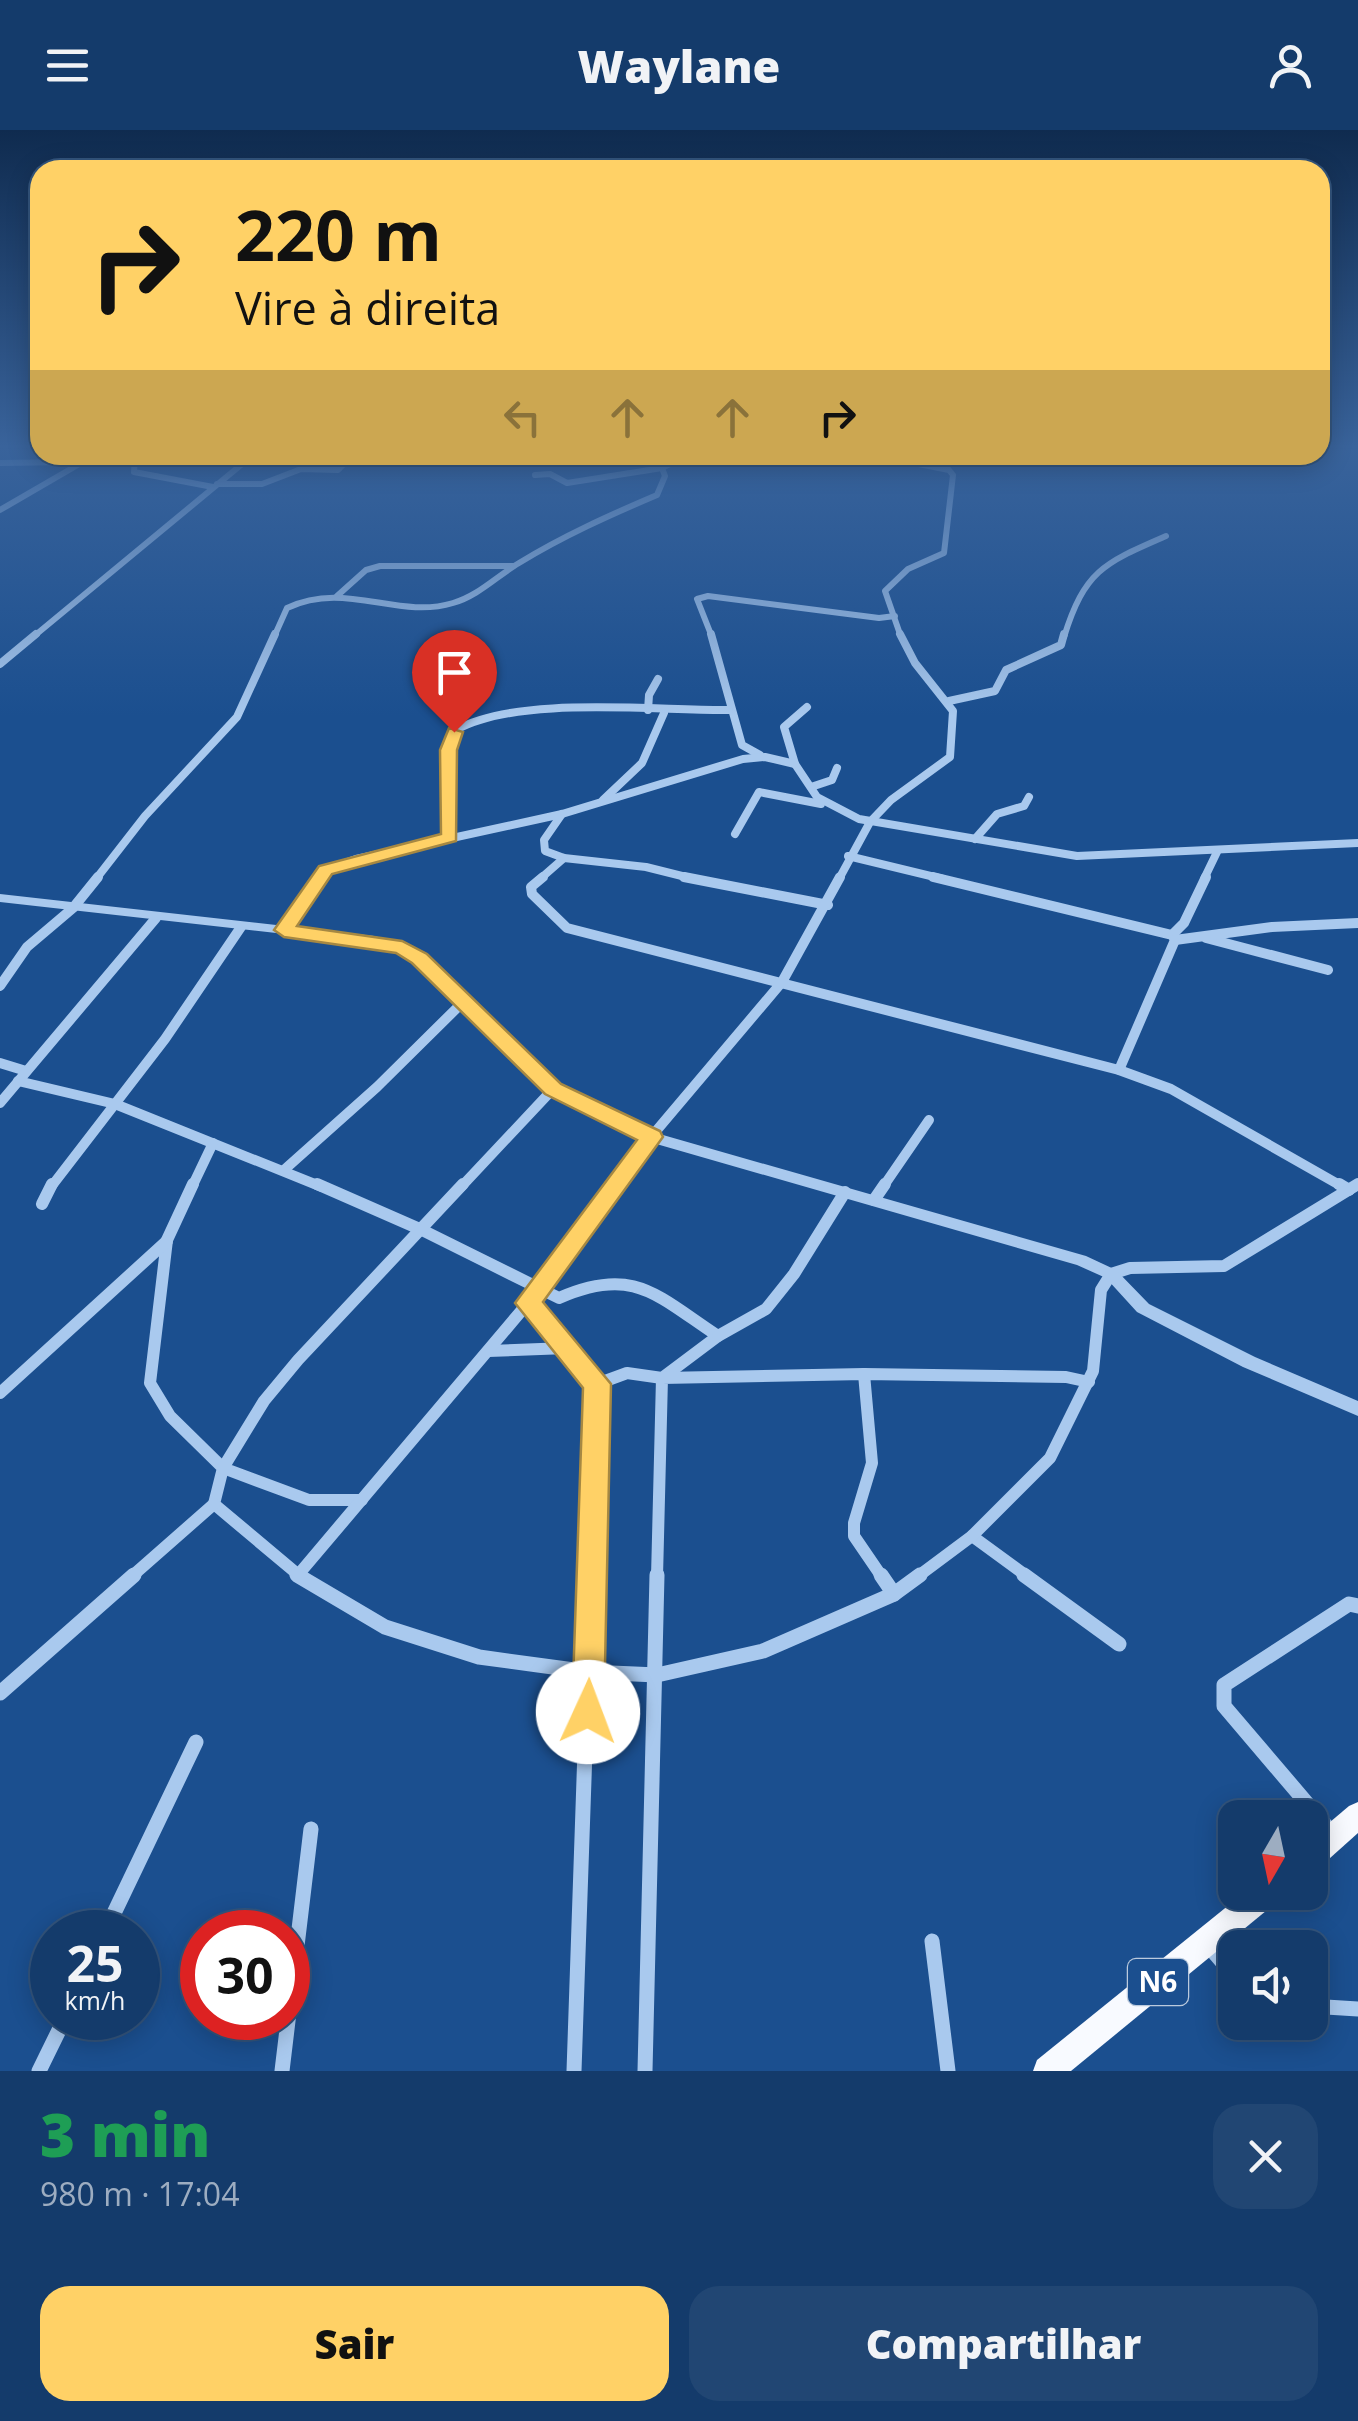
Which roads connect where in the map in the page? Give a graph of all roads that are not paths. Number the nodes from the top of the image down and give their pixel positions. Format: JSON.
{"nodes":[{"id":1,"x":155,"y":535,"type":"edge"},
{"id":2,"x":572,"y":535,"type":"edge"},
{"id":3,"x":946,"y":535,"type":"edge"},
{"id":4,"x":1166,"y":536,"type":"dead end"},
{"id":5,"x":514,"y":566,"type":"junction"},
{"id":6,"x":337,"y":596,"type":"junction"},
{"id":7,"x":894,"y":616,"type":"junction"},
{"id":8,"x":0,"y":664,"type":"edge"},
{"id":9,"x":658,"y":679,"type":"dead end"},
{"id":10,"x":948,"y":701,"type":"junction"},
{"id":11,"x":807,"y":707,"type":"dead end"},
{"id":12,"x":648,"y":710,"type":"junction"},
{"id":13,"x":729,"y":710,"type":"junction"},
{"id":14,"x":664,"y":712,"type":"junction"},
{"id":15,"x":766,"y":757,"type":"junction"},
{"id":16,"x":796,"y":764,"type":"junction"},
{"id":17,"x":837,"y":768,"type":"dead end"},
{"id":18,"x":811,"y":787,"type":"junction"},
{"id":19,"x":1029,"y":797,"type":"dead end"},
{"id":20,"x":602,"y":802,"type":"junction"},
{"id":21,"x":826,"y":805,"type":"junction"},
{"id":22,"x":562,"y":814,"type":"junction"},
{"id":23,"x":870,"y":822,"type":"junction"},
{"id":24,"x":735,"y":834,"type":"dead end"},
{"id":25,"x":450,"y":837,"type":"junction"},
{"id":26,"x":975,"y":839,"type":"junction"},
{"id":27,"x":1358,"y":843,"type":"edge"},
{"id":28,"x":1217,"y":852,"type":"junction"},
{"id":29,"x":848,"y":856,"type":"junction"},
{"id":30,"x":564,"y":858,"type":"junction"},
{"id":31,"x":0,"y":898,"type":"edge"},
{"id":32,"x":828,"y":904,"type":"junction"},
{"id":33,"x":73,"y":908,"type":"junction"},
{"id":34,"x":156,"y":918,"type":"junction"},
{"id":35,"x":1358,"y":923,"type":"edge"},
{"id":36,"x":242,"y":927,"type":"junction"},
{"id":37,"x":284,"y":930,"type":"junction"},
{"id":38,"x":1200,"y":937,"type":"junction"},
{"id":39,"x":1174,"y":938,"type":"junction"},
{"id":40,"x":1328,"y":970,"type":"dead end"},
{"id":41,"x":782,"y":982,"type":"junction"},
{"id":42,"x":0,"y":986,"type":"edge"},
{"id":43,"x":464,"y":1002,"type":"junction"},
{"id":44,"x":0,"y":1062,"type":"edge"},
{"id":45,"x":1119,"y":1070,"type":"junction"},
{"id":46,"x":26,"y":1071,"type":"junction"},
{"id":47,"x":18,"y":1081,"type":"junction"},
{"id":48,"x":553,"y":1089,"type":"junction"},
{"id":49,"x":0,"y":1103,"type":"edge"},
{"id":50,"x":115,"y":1104,"type":"junction"},
{"id":51,"x":929,"y":1120,"type":"dead end"},
{"id":52,"x":652,"y":1137,"type":"junction"},
{"id":53,"x":213,"y":1142,"type":"junction"},
{"id":54,"x":284,"y":1170,"type":"junction"},
{"id":55,"x":1354,"y":1187,"type":"edge"},
{"id":56,"x":845,"y":1192,"type":"junction"},
{"id":57,"x":874,"y":1200,"type":"junction"},
{"id":58,"x":42,"y":1204,"type":"dead end"},
{"id":59,"x":422,"y":1230,"type":"junction"},
{"id":60,"x":168,"y":1240,"type":"junction"},
{"id":61,"x":1111,"y":1274,"type":"junction"},
{"id":62,"x":538,"y":1288,"type":"junction"},
{"id":63,"x":528,"y":1303,"type":"junction"},
{"id":64,"x":718,"y":1336,"type":"junction"},
{"id":65,"x":567,"y":1348,"type":"junction"},
{"id":66,"x":487,"y":1351,"type":"junction"},
{"id":67,"x":864,"y":1374,"type":"junction"},
{"id":68,"x":662,"y":1378,"type":"junction"},
{"id":69,"x":1089,"y":1382,"type":"junction"},
{"id":70,"x":597,"y":1384,"type":"junction"},
{"id":71,"x":0,"y":1392,"type":"edge"},
{"id":72,"x":1358,"y":1409,"type":"edge"},
{"id":73,"x":223,"y":1468,"type":"junction"},
{"id":74,"x":362,"y":1500,"type":"junction"},
{"id":75,"x":214,"y":1504,"type":"junction"},
{"id":76,"x":972,"y":1536,"type":"junction"},
{"id":77,"x":298,"y":1576,"type":"junction"},
{"id":78,"x":894,"y":1594,"type":"junction"},
{"id":79,"x":1358,"y":1606,"type":"edge"},
{"id":80,"x":1119,"y":1644,"type":"dead end"},
{"id":81,"x":590,"y":1672,"type":"junction"},
{"id":82,"x":657,"y":1675,"type":"junction"},
{"id":83,"x":0,"y":1693,"type":"edge"},
{"id":84,"x":196,"y":1742,"type":"dead end"},
{"id":85,"x":1358,"y":1815,"type":"edge"},
{"id":86,"x":311,"y":1830,"type":"dead end"},
{"id":87,"x":1335,"y":1837,"type":"junction"},
{"id":88,"x":1328,"y":1843,"type":"edge"},
{"id":89,"x":116,"y":1910,"type":"edge"},
{"id":90,"x":1245,"y":1910,"type":"edge"},
{"id":91,"x":932,"y":1941,"type":"dead end"},
{"id":92,"x":1206,"y":1943,"type":"junction"},
{"id":93,"x":1218,"y":1957,"type":"edge"},
{"id":94,"x":1328,"y":2007,"type":"edge"},
{"id":95,"x":1358,"y":2009,"type":"edge"},
{"id":96,"x":54,"y":2040,"type":"edge"},
{"id":97,"x":39,"y":2071,"type":"edge"},
{"id":98,"x":282,"y":2071,"type":"edge"},
{"id":99,"x":574,"y":2071,"type":"edge"},
{"id":100,"x":646,"y":2071,"type":"edge"},
{"id":101,"x":948,"y":2071,"type":"edge"},
{"id":102,"x":1048,"y":2071,"type":"edge"}],
"edges":[{"from":1,"to":8,"type":"street"},
{"from":2,"to":5,"type":"street"},
{"from":3,"to":7,"type":"street"},
{"from":4,"to":10,"type":"street"},
{"from":5,"to":6,"type":"street"},
{"from":5,"to":6,"type":"street"},
{"from":6,"to":33,"type":"street"},
{"from":7,"to":10,"type":"street"},
{"from":7,"to":13,"type":"street"},
{"from":9,"to":12,"type":"street"},
{"from":10,"to":23,"type":"street"},
{"from":11,"to":16,"type":"street"},
{"from":12,"to":14,"type":"street"},
{"from":12,"to":25,"type":"street"},
{"from":13,"to":14,"type":"street"},
{"from":13,"to":15,"type":"street"},
{"from":14,"to":20,"type":"street"},
{"from":15,"to":16,"type":"street"},
{"from":15,"to":20,"type":"street"},
{"from":16,"to":18,"type":"street"},
{"from":17,"to":18,"type":"street"},
{"from":18,"to":21,"type":"street"},
{"from":19,"to":26,"type":"street"},
{"from":20,"to":22,"type":"street"},
{"from":21,"to":23,"type":"street"},
{"from":21,"to":24,"type":"street"},
{"from":22,"to":25,"type":"street"},
{"from":22,"to":30,"type":"street"},
{"from":23,"to":26,"type":"street"},
{"from":23,"to":29,"type":"street"},
{"from":25,"to":37,"type":"street"},
{"from":26,"to":28,"type":"street"},
{"from":27,"to":28,"type":"street"},
{"from":28,"to":39,"type":"street"},
{"from":29,"to":32,"type":"street"},
{"from":29,"to":39,"type":"street"},
{"from":30,"to":32,"type":"street"},
{"from":30,"to":41,"type":"street"},
{"from":31,"to":33,"type":"street"},
{"from":32,"to":41,"type":"street"},
{"from":33,"to":34,"type":"street"},
{"from":33,"to":42,"type":"street"},
{"from":34,"to":36,"type":"street"},
{"from":34,"to":46,"type":"street"},
{"from":35,"to":38,"type":"street"},
{"from":36,"to":37,"type":"street"},
{"from":36,"to":50,"type":"street"},
{"from":37,"to":43,"type":"street"},
{"from":38,"to":39,"type":"street"},
{"from":38,"to":40,"type":"street"},
{"from":39,"to":45,"type":"street"},
{"from":41,"to":45,"type":"street"},
{"from":41,"to":52,"type":"street"},
{"from":43,"to":48,"type":"street"},
{"from":43,"to":54,"type":"street"},
{"from":44,"to":46,"type":"street"},
{"from":45,"to":55,"type":"street"},
{"from":46,"to":47,"type":"street"},
{"from":47,"to":49,"type":"street"},
{"from":47,"to":50,"type":"street"},
{"from":48,"to":52,"type":"street"},
{"from":48,"to":59,"type":"street"},
{"from":50,"to":53,"type":"street"},
{"from":50,"to":58,"type":"street"},
{"from":51,"to":57,"type":"street"},
{"from":52,"to":56,"type":"street"},
{"from":52,"to":62,"type":"street"},
{"from":53,"to":54,"type":"street"},
{"from":53,"to":60,"type":"street"},
{"from":54,"to":59,"type":"street"},
{"from":55,"to":61,"type":"street"},
{"from":56,"to":57,"type":"street"},
{"from":56,"to":64,"type":"street"},
{"from":57,"to":61,"type":"street"},
{"from":59,"to":62,"type":"street"},
{"from":59,"to":73,"type":"street"},
{"from":60,"to":71,"type":"street"},
{"from":60,"to":73,"type":"street"},
{"from":61,"to":69,"type":"street"},
{"from":61,"to":72,"type":"street"},
{"from":62,"to":63,"type":"street"},
{"from":62,"to":64,"type":"street"},
{"from":63,"to":65,"type":"street"},
{"from":63,"to":66,"type":"street"},
{"from":64,"to":68,"type":"street"},
{"from":65,"to":66,"type":"street"},
{"from":65,"to":70,"type":"street"},
{"from":66,"to":74,"type":"street"},
{"from":67,"to":68,"type":"street"},
{"from":67,"to":69,"type":"street"},
{"from":67,"to":78,"type":"street"},
{"from":68,"to":70,"type":"street"},
{"from":68,"to":82,"type":"street"},
{"from":69,"to":76,"type":"street"},
{"from":70,"to":81,"type":"street"},
{"from":73,"to":74,"type":"street"},
{"from":73,"to":75,"type":"street"},
{"from":74,"to":77,"type":"street"},
{"from":75,"to":77,"type":"street"},
{"from":75,"to":83,"type":"street"},
{"from":76,"to":78,"type":"street"},
{"from":76,"to":80,"type":"street"},
{"from":77,"to":81,"type":"street"},
{"from":78,"to":82,"type":"street"},
{"from":79,"to":87,"type":"street"},
{"from":81,"to":82,"type":"street"},
{"from":81,"to":99,"type":"street"},
{"from":82,"to":100,"type":"street"},
{"from":84,"to":89,"type":"street"},
{"from":85,"to":87,"type":"highway"},
{"from":86,"to":98,"type":"street"},
{"from":87,"to":88,"type":"highway"},
{"from":90,"to":92,"type":"highway","number":"N6"},
{"from":91,"to":101,"type":"street"},
{"from":92,"to":93,"type":"street"},
{"from":92,"to":102,"type":"highway","number":"N6"},
{"from":94,"to":95,"type":"street"},
{"from":96,"to":97,"type":"street"}]}
